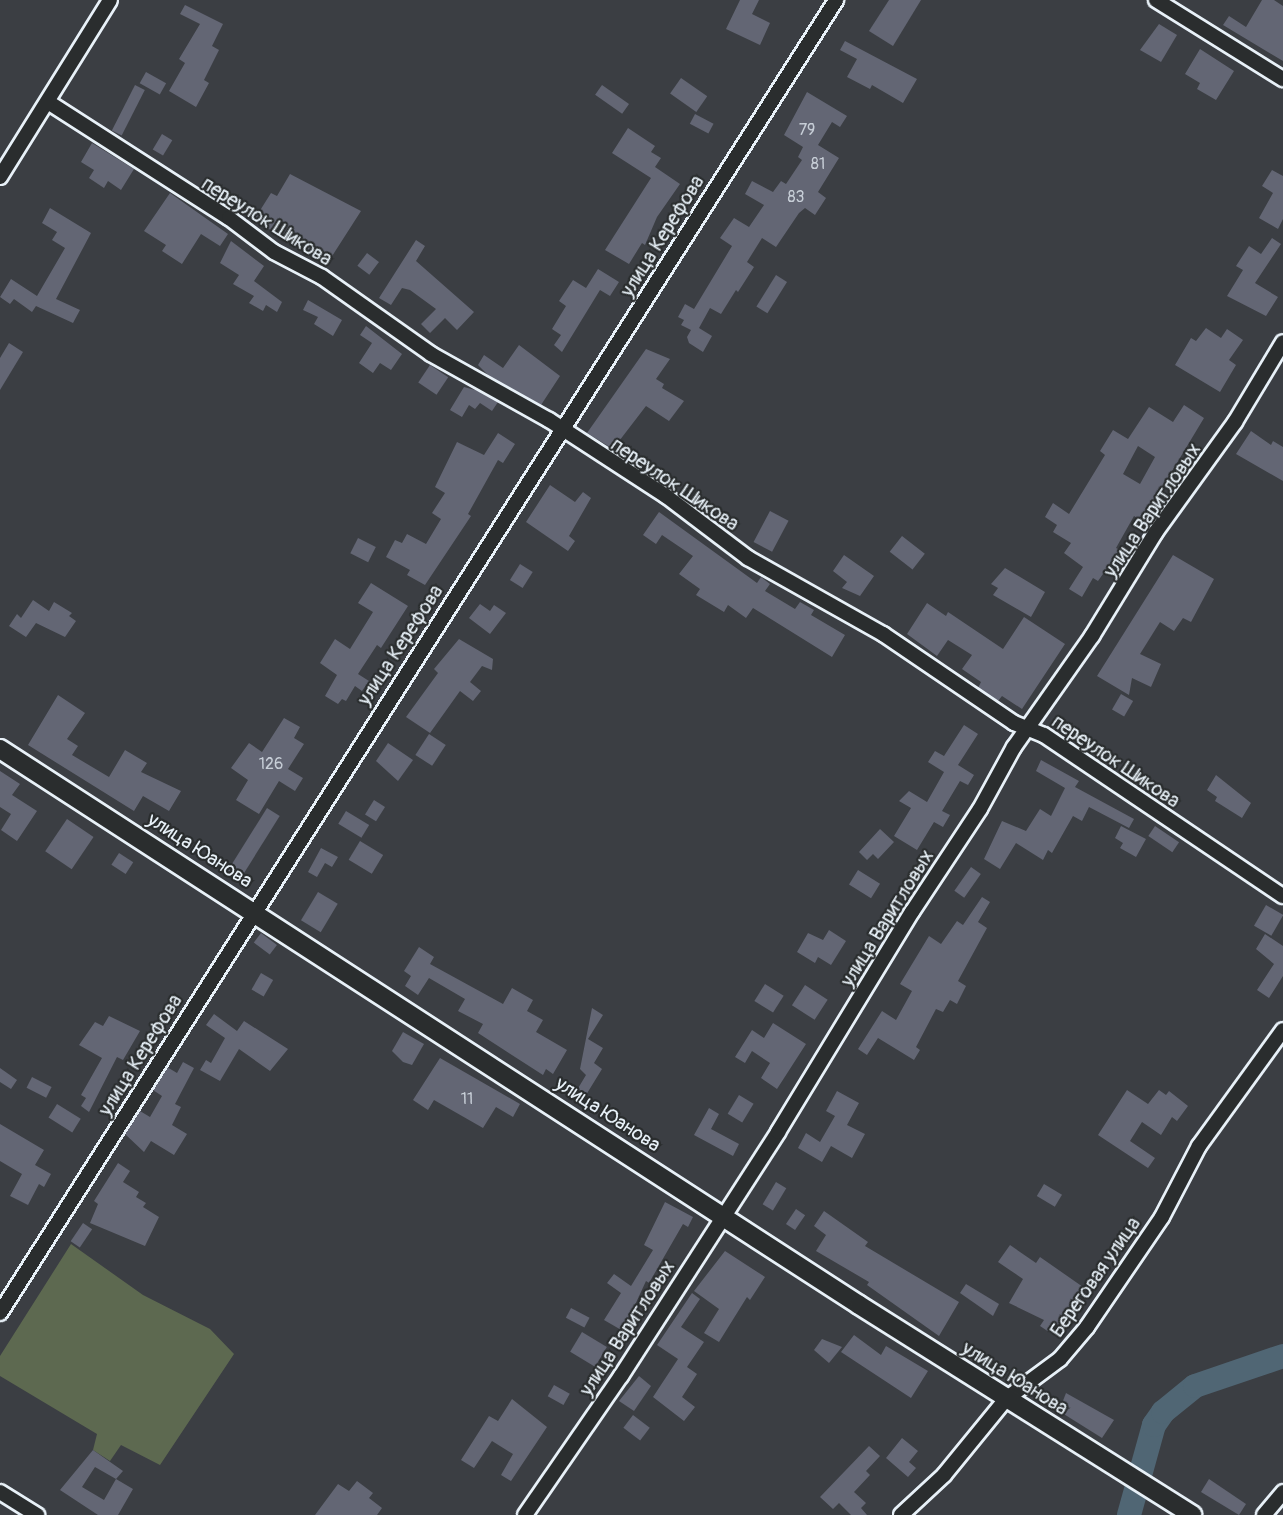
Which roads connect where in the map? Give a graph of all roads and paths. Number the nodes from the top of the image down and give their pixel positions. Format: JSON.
{"nodes":[{"id":1,"x":110,"y":0,"type":"edge"},
{"id":2,"x":837,"y":0,"type":"edge"},
{"id":3,"x":1156,"y":0,"type":"edge"},
{"id":4,"x":1283,"y":79,"type":"edge"},
{"id":5,"x":48,"y":102,"type":"junction"},
{"id":6,"x":0,"y":177,"type":"edge"},
{"id":7,"x":1283,"y":342,"type":"edge"},
{"id":8,"x":564,"y":430,"type":"junction"},
{"id":9,"x":1028,"y":728,"type":"junction"},
{"id":10,"x":0,"y":749,"type":"edge"},
{"id":11,"x":1283,"y":896,"type":"edge"},
{"id":12,"x":257,"y":913,"type":"junction"},
{"id":13,"x":1283,"y":1030,"type":"edge"},
{"id":14,"x":723,"y":1216,"type":"junction"},
{"id":15,"x":0,"y":1313,"type":"edge"},
{"id":16,"x":1006,"y":1400,"type":"junction"},
{"id":17,"x":0,"y":1492,"type":"edge"},
{"id":18,"x":1283,"y":1492,"type":"edge"},
{"id":19,"x":37,"y":1515,"type":"edge"},
{"id":20,"x":525,"y":1515,"type":"edge"},
{"id":21,"x":901,"y":1515,"type":"edge"},
{"id":22,"x":1192,"y":1515,"type":"edge"},
{"id":23,"x":1264,"y":1515,"type":"edge"}],
"edges":[{"from":1,"to":5,"type":"street"},
{"from":2,"to":8,"type":"street","name":"улица Керефова"},
{"from":3,"to":4,"type":"street"},
{"from":5,"to":6,"type":"street"},
{"from":5,"to":8,"type":"street","name":"переулок Шикова"},
{"from":7,"to":9,"type":"street","name":"улица Варитловых"},
{"from":8,"to":9,"type":"street","name":"переулок Шикова"},
{"from":8,"to":12,"type":"street","name":"улица Керефова"},
{"from":9,"to":11,"type":"street","name":"переулок Шикова"},
{"from":9,"to":14,"type":"street","name":"улица Варитловых"},
{"from":10,"to":12,"type":"street","name":"улица Юанова"},
{"from":12,"to":14,"type":"street","name":"улица Юанова"},
{"from":12,"to":15,"type":"street","name":"улица Керефова"},
{"from":13,"to":16,"type":"street","name":"Береговая улица"},
{"from":14,"to":16,"type":"street","name":"улица Юанова"},
{"from":14,"to":20,"type":"street","name":"улица Варитловых"},
{"from":16,"to":21,"type":"street","name":"Береговая улица"},
{"from":16,"to":22,"type":"street","name":"улица Юанова"},
{"from":17,"to":19,"type":"street"},
{"from":18,"to":23,"type":"street"}]}
